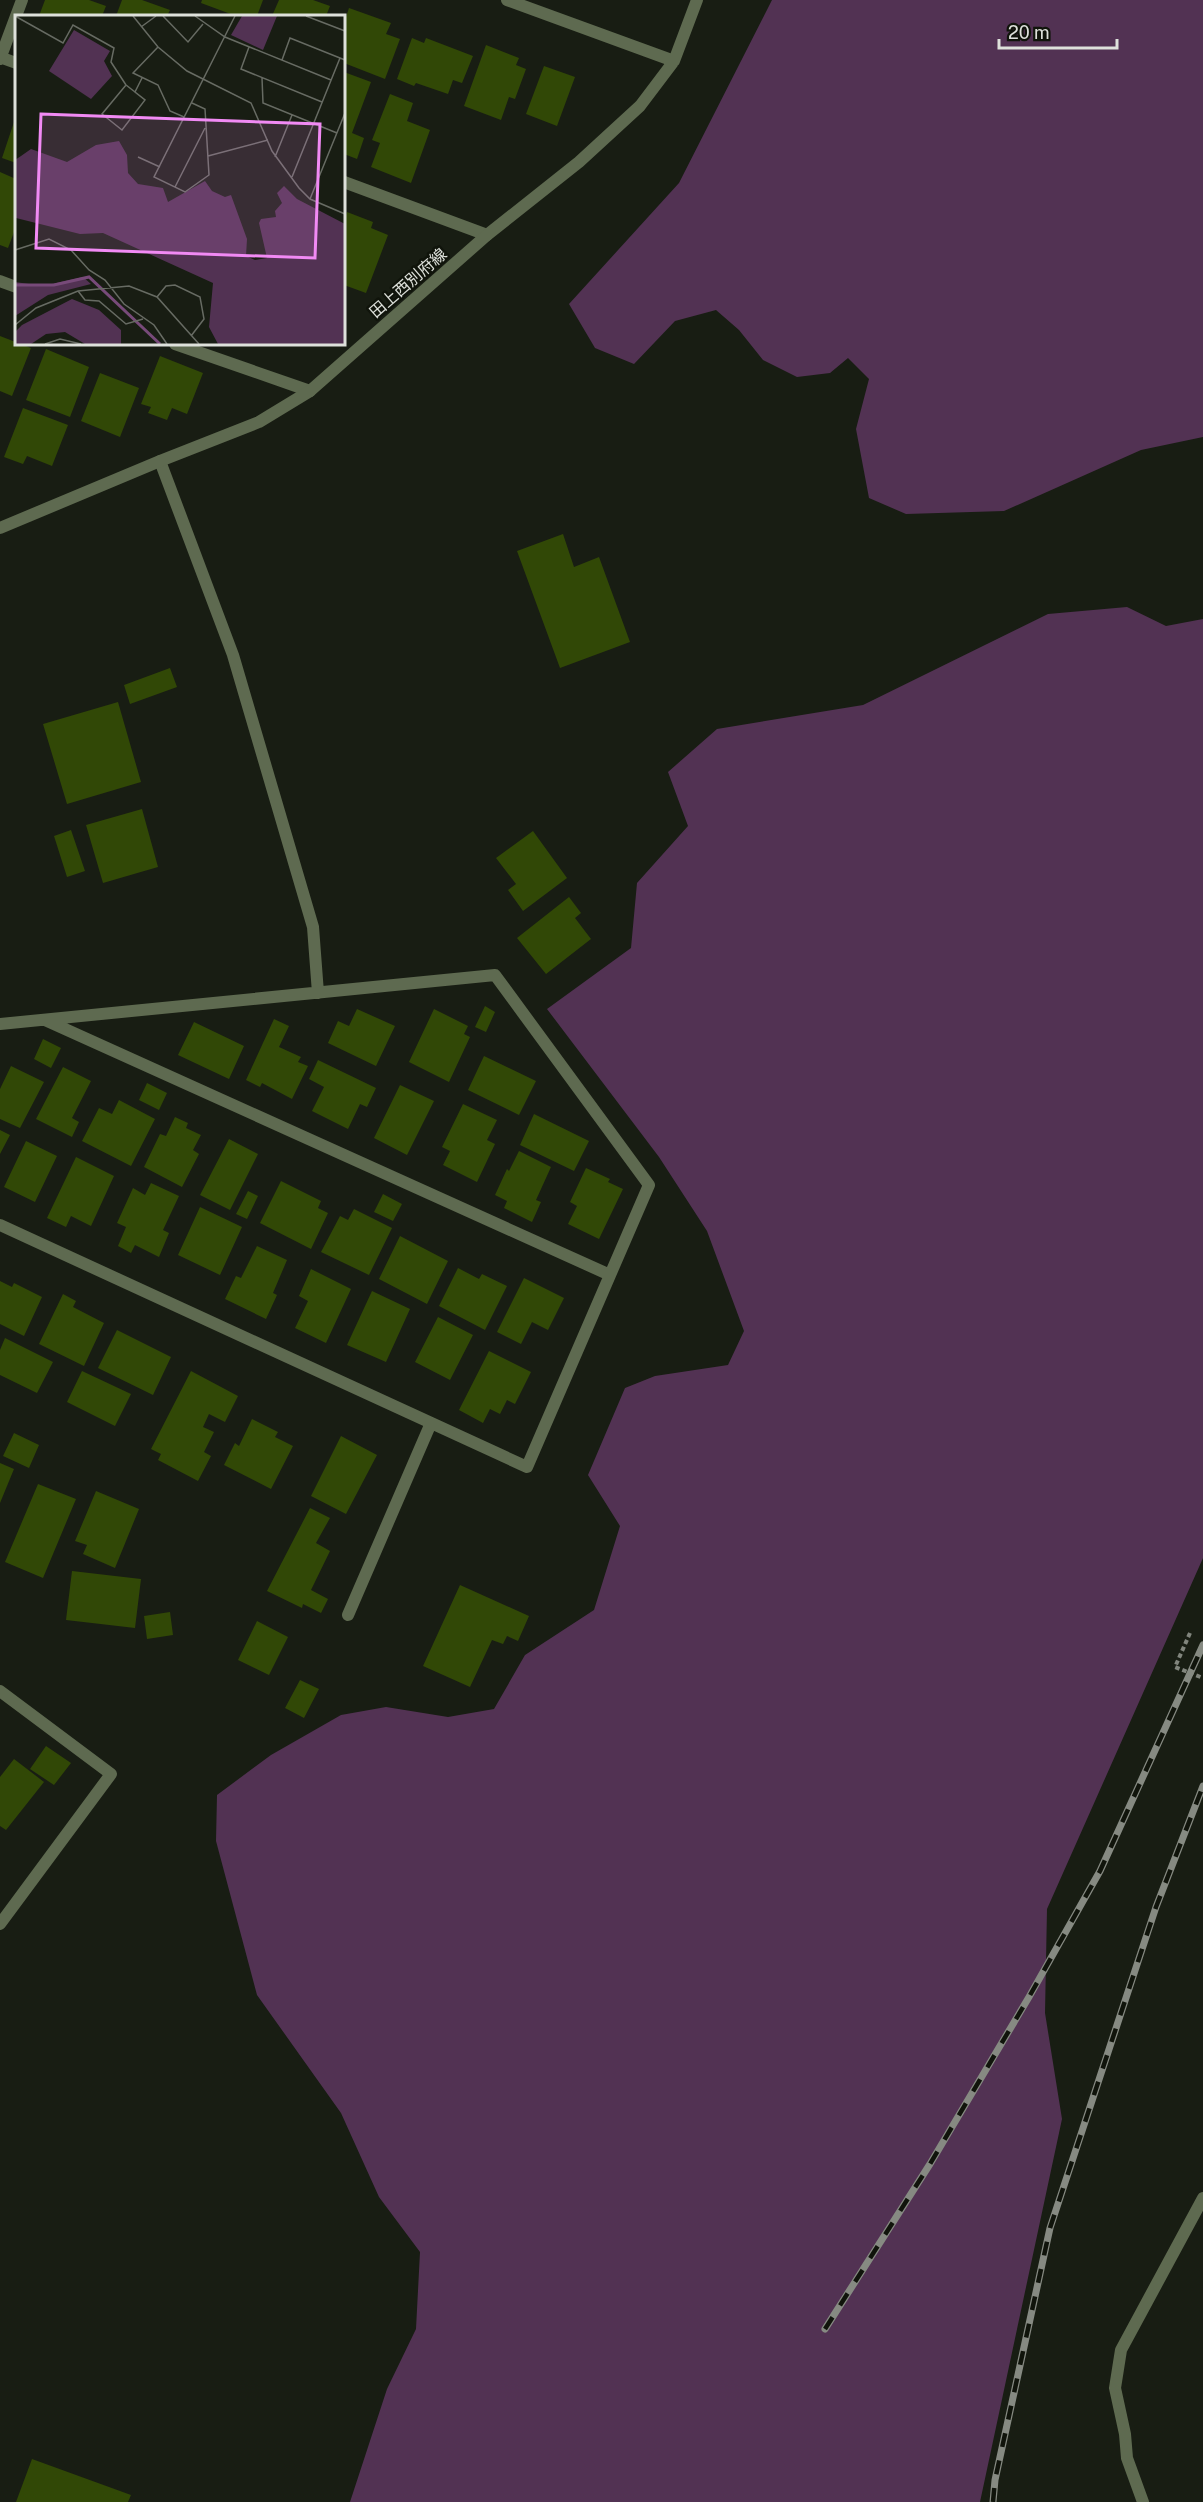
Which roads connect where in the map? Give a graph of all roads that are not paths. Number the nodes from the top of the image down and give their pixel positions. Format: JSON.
{"nodes":[{"id":1,"x":22,"y":0,"type":"edge"},
{"id":2,"x":507,"y":0,"type":"edge"},
{"id":3,"x":697,"y":0,"type":"edge"},
{"id":4,"x":16,"y":15,"type":"edge"},
{"id":5,"x":15,"y":18,"type":"edge"},
{"id":6,"x":0,"y":58,"type":"edge"},
{"id":7,"x":674,"y":61,"type":"junction"},
{"id":8,"x":15,"y":63,"type":"edge"},
{"id":9,"x":345,"y":182,"type":"edge"},
{"id":10,"x":487,"y":235,"type":"junction"},
{"id":11,"x":0,"y":281,"type":"edge"},
{"id":12,"x":15,"y":287,"type":"edge"},
{"id":13,"x":178,"y":345,"type":"edge"},
{"id":14,"x":310,"y":392,"type":"junction"},
{"id":15,"x":160,"y":461,"type":"junction"},
{"id":16,"x":0,"y":528,"type":"edge"},
{"id":17,"x":318,"y":993,"type":"junction"},
{"id":18,"x":45,"y":1020,"type":"junction"},
{"id":19,"x":0,"y":1024,"type":"edge"},
{"id":20,"x":0,"y":1225,"type":"edge"},
{"id":21,"x":610,"y":1275,"type":"junction"},
{"id":22,"x":431,"y":1423,"type":"junction"},
{"id":23,"x":348,"y":1615,"type":"dead end"},
{"id":24,"x":0,"y":1691,"type":"edge"},
{"id":25,"x":0,"y":1924,"type":"edge"},
{"id":26,"x":1203,"y":2198,"type":"edge"},
{"id":27,"x":1143,"y":2502,"type":"edge"}],
"edges":[{"from":1,"to":4,"type":"street"},
{"from":2,"to":7,"type":"street"},
{"from":3,"to":7,"type":"street","name":"田上西別府線"},
{"from":5,"to":6,"type":"street"},
{"from":6,"to":8,"type":"street"},
{"from":7,"to":10,"type":"street","name":"田上西別府線"},
{"from":9,"to":10,"type":"street"},
{"from":10,"to":14,"type":"street","name":"田上西別府線"},
{"from":11,"to":12,"type":"street"},
{"from":13,"to":14,"type":"street"},
{"from":14,"to":15,"type":"street","name":"田上西別府線"},
{"from":15,"to":16,"type":"street","name":"田上西別府線"},
{"from":15,"to":17,"type":"street"},
{"from":17,"to":18,"type":"street"},
{"from":17,"to":21,"type":"street"},
{"from":18,"to":19,"type":"street"},
{"from":18,"to":21,"type":"street"},
{"from":20,"to":22,"type":"street"},
{"from":21,"to":22,"type":"street"},
{"from":22,"to":23,"type":"street"},
{"from":24,"to":25,"type":"street"},
{"from":26,"to":27,"type":"street"}]}
